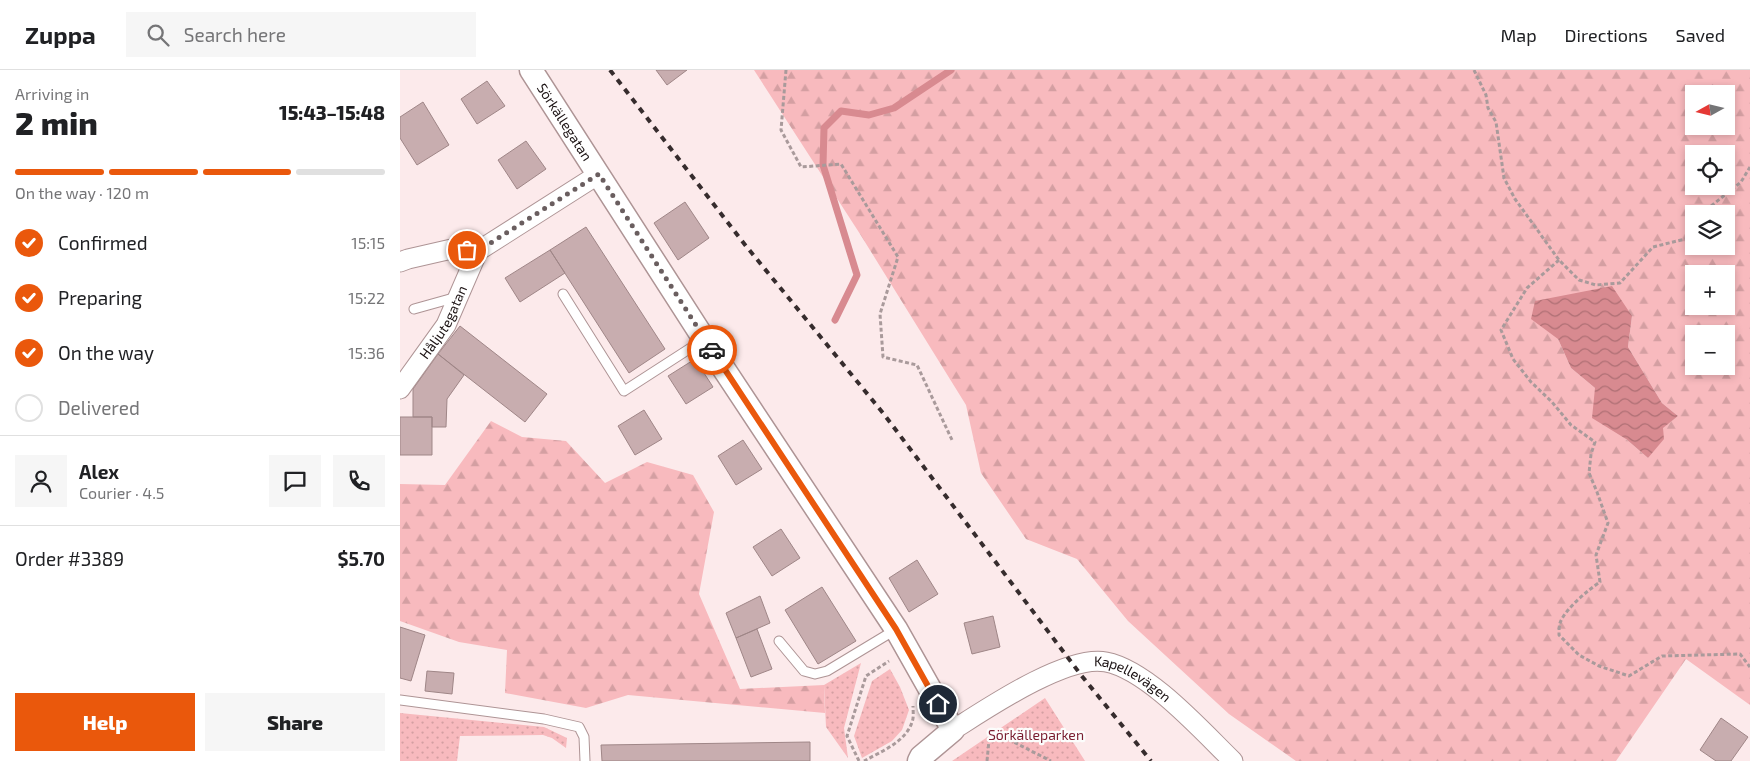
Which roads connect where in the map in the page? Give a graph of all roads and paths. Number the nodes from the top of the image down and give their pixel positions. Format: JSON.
{"nodes":[{"id":1,"x":532,"y":70,"type":"edge"},
{"id":2,"x":786,"y":70,"type":"edge"},
{"id":3,"x":1474,"y":70,"type":"edge"},
{"id":4,"x":1750,"y":167,"type":"edge"},
{"id":5,"x":599,"y":174,"type":"junction"},
{"id":6,"x":1712,"y":205,"type":"edge"},
{"id":7,"x":1685,"y":239,"type":"edge"},
{"id":8,"x":478,"y":251,"type":"junction"},
{"id":9,"x":1559,"y":260,"type":"junction"},
{"id":10,"x":400,"y":262,"type":"edge"},
{"id":11,"x":563,"y":294,"type":"dead end"},
{"id":12,"x":457,"y":297,"type":"junction"},
{"id":13,"x":414,"y":309,"type":"dead end"},
{"id":14,"x":704,"y":339,"type":"junction"},
{"id":15,"x":400,"y":389,"type":"edge"},
{"id":16,"x":952,"y":440,"type":"dead end"},
{"id":17,"x":896,"y":629,"type":"junction"},
{"id":18,"x":779,"y":641,"type":"dead end"},
{"id":19,"x":892,"y":659,"type":"dead end"},
{"id":20,"x":1750,"y":667,"type":"edge"},
{"id":21,"x":400,"y":700,"type":"edge"},
{"id":22,"x":953,"y":730,"type":"junction"},
{"id":23,"x":585,"y":761,"type":"edge"},
{"id":24,"x":859,"y":761,"type":"edge"},
{"id":25,"x":919,"y":761,"type":"edge"},
{"id":26,"x":986,"y":761,"type":"edge"},
{"id":27,"x":1052,"y":761,"type":"edge"},
{"id":28,"x":1233,"y":761,"type":"edge"}],
"edges":[{"from":1,"to":5,"type":"street","name":"Sörkällegatan"},
{"from":2,"to":16,"type":"path"},
{"from":3,"to":9,"type":"path"},
{"from":4,"to":6,"type":"path"},
{"from":5,"to":8,"type":"street"},
{"from":5,"to":14,"type":"street","name":"Sörkällegatan"},
{"from":7,"to":9,"type":"path"},
{"from":8,"to":10,"type":"street"},
{"from":8,"to":12,"type":"street","name":"Håljutegatan"},
{"from":9,"to":20,"type":"path"},
{"from":11,"to":14,"type":"lane"},
{"from":12,"to":13,"type":"lane"},
{"from":12,"to":15,"type":"street","name":"Håljutegatan"},
{"from":14,"to":17,"type":"street","name":"Sörkällegatan"},
{"from":17,"to":18,"type":"lane"},
{"from":17,"to":22,"type":"street","name":"Sörkällegatan"},
{"from":19,"to":24,"type":"path"},
{"from":21,"to":23,"type":"lane"},
{"from":22,"to":25,"type":"street"},
{"from":22,"to":28,"type":"street","name":"Kapellevägen"},
{"from":26,"to":27,"type":"path"}]}
